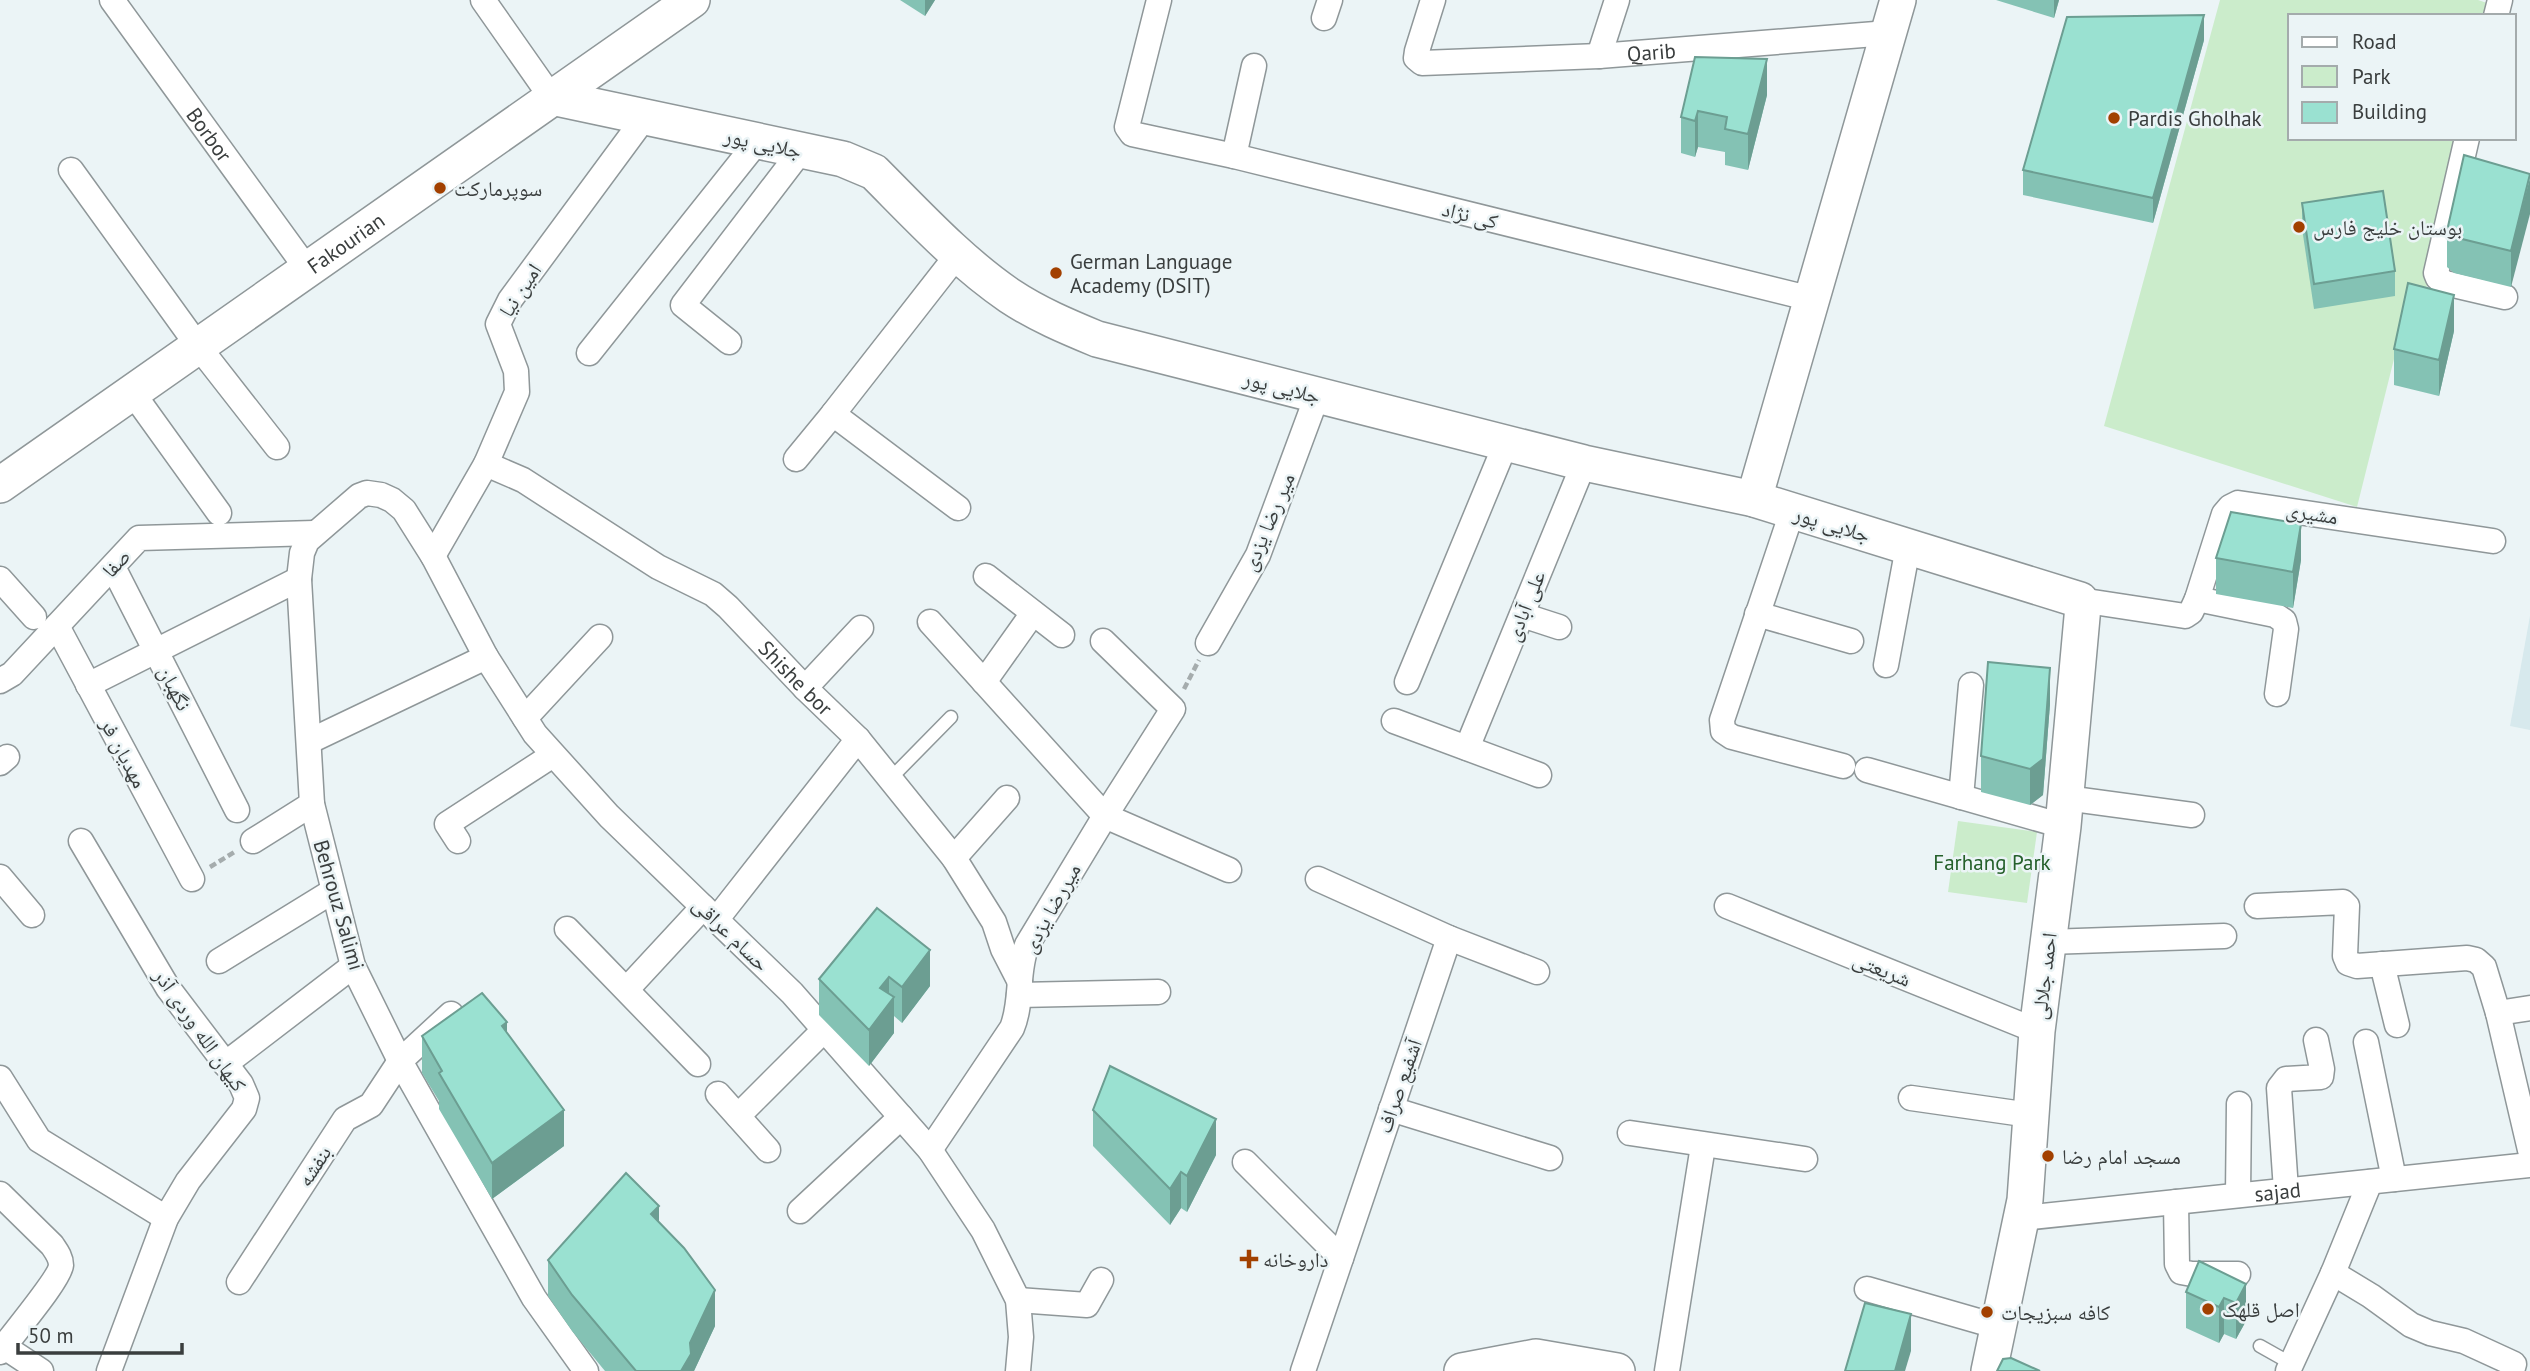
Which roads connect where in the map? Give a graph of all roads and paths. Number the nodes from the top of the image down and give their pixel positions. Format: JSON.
{"nodes":[{"id":1,"x":111,"y":0,"type":"edge"},
{"id":2,"x":483,"y":0,"type":"edge"},
{"id":3,"x":691,"y":0,"type":"edge"},
{"id":4,"x":1159,"y":0,"type":"edge"},
{"id":5,"x":1433,"y":0,"type":"edge"},
{"id":6,"x":1618,"y":0,"type":"edge"},
{"id":7,"x":1898,"y":0,"type":"edge"},
{"id":8,"x":1888,"y":33,"type":"junction"},
{"id":9,"x":1599,"y":56,"type":"junction"},
{"id":10,"x":1254,"y":66,"type":"dead end"},
{"id":11,"x":551,"y":97,"type":"junction"},
{"id":12,"x":645,"y":117,"type":"junction"},
{"id":13,"x":2467,"y":140,"type":"edge"},
{"id":14,"x":757,"y":142,"type":"junction"},
{"id":15,"x":800,"y":152,"type":"junction"},
{"id":16,"x":1234,"y":156,"type":"junction"},
{"id":17,"x":71,"y":170,"type":"dead end"},
{"id":18,"x":958,"y":254,"type":"junction"},
{"id":19,"x":307,"y":269,"type":"junction"},
{"id":20,"x":2505,"y":298,"type":"dead end"},
{"id":21,"x":1812,"y":299,"type":"junction"},
{"id":22,"x":730,"y":342,"type":"dead end"},
{"id":23,"x":198,"y":346,"type":"junction"},
{"id":24,"x":589,"y":353,"type":"dead end"},
{"id":25,"x":132,"y":392,"type":"junction"},
{"id":26,"x":1318,"y":396,"type":"junction"},
{"id":27,"x":833,"y":414,"type":"junction"},
{"id":28,"x":1506,"y":443,"type":"junction"},
{"id":29,"x":277,"y":447,"type":"dead end"},
{"id":30,"x":796,"y":459,"type":"dead end"},
{"id":31,"x":1584,"y":463,"type":"junction"},
{"id":32,"x":486,"y":464,"type":"junction"},
{"id":33,"x":0,"y":485,"type":"edge"},
{"id":34,"x":1754,"y":499,"type":"junction"},
{"id":35,"x":958,"y":508,"type":"dead end"},
{"id":36,"x":404,"y":510,"type":"joint"},
{"id":37,"x":1792,"y":512,"type":"junction"},
{"id":38,"x":219,"y":513,"type":"dead end"},
{"id":39,"x":314,"y":533,"type":"junction"},
{"id":40,"x":2493,"y":541,"type":"dead end"},
{"id":41,"x":1908,"y":547,"type":"junction"},
{"id":42,"x":433,"y":556,"type":"junction"},
{"id":43,"x":113,"y":566,"type":"junction"},
{"id":44,"x":986,"y":576,"type":"dead end"},
{"id":45,"x":0,"y":579,"type":"edge"},
{"id":46,"x":299,"y":579,"type":"junction"},
{"id":47,"x":2070,"y":596,"type":"junction"},
{"id":48,"x":2197,"y":599,"type":"junction"},
{"id":49,"x":1033,"y":613,"type":"junction"},
{"id":50,"x":1757,"y":614,"type":"junction"},
{"id":51,"x":1522,"y":615,"type":"junction"},
{"id":52,"x":34,"y":617,"type":"dead end"},
{"id":53,"x":930,"y":622,"type":"dead end"},
{"id":54,"x":57,"y":626,"type":"junction"},
{"id":55,"x":1559,"y":627,"type":"dead end"},
{"id":56,"x":861,"y":628,"type":"dead end"},
{"id":57,"x":1062,"y":635,"type":"dead end"},
{"id":58,"x":600,"y":637,"type":"dead end"},
{"id":59,"x":1103,"y":641,"type":"dead end"},
{"id":60,"x":1851,"y":641,"type":"dead end"},
{"id":61,"x":1208,"y":643,"type":"joint"},
{"id":62,"x":156,"y":651,"type":"junction"},
{"id":63,"x":486,"y":657,"type":"junction"},
{"id":64,"x":1886,"y":665,"type":"dead end"},
{"id":65,"x":0,"y":681,"type":"edge"},
{"id":66,"x":984,"y":682,"type":"junction"},
{"id":67,"x":1407,"y":682,"type":"dead end"},
{"id":68,"x":88,"y":685,"type":"junction"},
{"id":69,"x":1970,"y":685,"type":"dead end"},
{"id":70,"x":806,"y":688,"type":"junction"},
{"id":71,"x":2277,"y":694,"type":"dead end"},
{"id":72,"x":1173,"y":709,"type":"junction"},
{"id":73,"x":951,"y":717,"type":"dead end"},
{"id":74,"x":525,"y":718,"type":"junction"},
{"id":75,"x":1394,"y":721,"type":"dead end"},
{"id":76,"x":858,"y":739,"type":"junction"},
{"id":77,"x":310,"y":741,"type":"junction"},
{"id":78,"x":1467,"y":748,"type":"junction"},
{"id":79,"x":553,"y":755,"type":"junction"},
{"id":80,"x":1539,"y":775,"type":"dead end"},
{"id":81,"x":890,"y":779,"type":"junction"},
{"id":82,"x":1961,"y":797,"type":"junction"},
{"id":83,"x":1007,"y":798,"type":"dead end"},
{"id":84,"x":312,"y":804,"type":"junction"},
{"id":85,"x":237,"y":810,"type":"dead end"},
{"id":86,"x":2064,"y":812,"type":"junction"},
{"id":87,"x":1105,"y":816,"type":"junction"},
{"id":88,"x":2192,"y":816,"type":"dead end"},
{"id":89,"x":81,"y":841,"type":"dead end"},
{"id":90,"x":253,"y":841,"type":"joint"},
{"id":91,"x":458,"y":841,"type":"dead end"},
{"id":92,"x":954,"y":858,"type":"junction"},
{"id":93,"x":1229,"y":870,"type":"dead end"},
{"id":94,"x":0,"y":877,"type":"edge"},
{"id":95,"x":192,"y":879,"type":"joint"},
{"id":96,"x":1318,"y":879,"type":"dead end"},
{"id":97,"x":333,"y":891,"type":"junction"},
{"id":98,"x":1727,"y":906,"type":"dead end"},
{"id":99,"x":2257,"y":906,"type":"dead end"},
{"id":100,"x":710,"y":913,"type":"junction"},
{"id":101,"x":32,"y":915,"type":"dead end"},
{"id":102,"x":567,"y":929,"type":"dead end"},
{"id":103,"x":2224,"y":936,"type":"dead end"},
{"id":104,"x":1449,"y":938,"type":"junction"},
{"id":105,"x":2048,"y":943,"type":"junction"},
{"id":106,"x":219,"y":961,"type":"dead end"},
{"id":107,"x":2382,"y":964,"type":"junction"},
{"id":108,"x":353,"y":966,"type":"junction"},
{"id":109,"x":1537,"y":972,"type":"dead end"},
{"id":110,"x":1019,"y":988,"type":"junction"},
{"id":111,"x":627,"y":989,"type":"junction"},
{"id":112,"x":1157,"y":992,"type":"dead end"},
{"id":113,"x":2530,"y":1008,"type":"edge"},
{"id":114,"x":2498,"y":1013,"type":"junction"},
{"id":115,"x":452,"y":1014,"type":"edge"},
{"id":116,"x":2397,"y":1025,"type":"dead end"},
{"id":117,"x":824,"y":1030,"type":"junction"},
{"id":118,"x":2037,"y":1031,"type":"junction"},
{"id":119,"x":2316,"y":1040,"type":"dead end"},
{"id":120,"x":2366,"y":1042,"type":"dead end"},
{"id":121,"x":400,"y":1061,"type":"junction"},
{"id":122,"x":225,"y":1064,"type":"junction"},
{"id":123,"x":698,"y":1064,"type":"dead end"},
{"id":124,"x":0,"y":1078,"type":"edge"},
{"id":125,"x":718,"y":1094,"type":"dead end"},
{"id":126,"x":1911,"y":1098,"type":"dead end"},
{"id":127,"x":2239,"y":1104,"type":"dead end"},
{"id":128,"x":1391,"y":1109,"type":"junction"},
{"id":129,"x":2030,"y":1115,"type":"junction"},
{"id":130,"x":738,"y":1116,"type":"junction"},
{"id":131,"x":901,"y":1117,"type":"junction"},
{"id":132,"x":1630,"y":1133,"type":"dead end"},
{"id":133,"x":1703,"y":1146,"type":"junction"},
{"id":134,"x":768,"y":1150,"type":"dead end"},
{"id":135,"x":930,"y":1150,"type":"junction"},
{"id":136,"x":2530,"y":1150,"type":"edge"},
{"id":137,"x":1550,"y":1158,"type":"dead end"},
{"id":138,"x":1805,"y":1158,"type":"dead end"},
{"id":139,"x":1245,"y":1162,"type":"dead end"},
{"id":140,"x":2530,"y":1165,"type":"edge"},
{"id":141,"x":2382,"y":1180,"type":"junction"},
{"id":142,"x":2286,"y":1190,"type":"junction"},
{"id":143,"x":0,"y":1194,"type":"edge"},
{"id":144,"x":2238,"y":1195,"type":"junction"},
{"id":145,"x":2176,"y":1202,"type":"junction"},
{"id":146,"x":800,"y":1211,"type":"dead end"},
{"id":147,"x":166,"y":1218,"type":"junction"},
{"id":148,"x":2023,"y":1218,"type":"junction"},
{"id":149,"x":1341,"y":1258,"type":"junction"},
{"id":150,"x":2333,"y":1273,"type":"junction"},
{"id":151,"x":2238,"y":1274,"type":"dead end"},
{"id":152,"x":1101,"y":1280,"type":"dead end"},
{"id":153,"x":556,"y":1281,"type":"edge"},
{"id":154,"x":239,"y":1282,"type":"dead end"},
{"id":155,"x":1867,"y":1289,"type":"dead end"},
{"id":156,"x":534,"y":1298,"type":"junction"},
{"id":157,"x":1018,"y":1300,"type":"junction"},
{"id":158,"x":1999,"y":1327,"type":"junction"},
{"id":159,"x":2260,"y":1346,"type":"dead end"},
{"id":160,"x":1,"y":1348,"type":"edge"},
{"id":161,"x":2290,"y":1368,"type":"edge"},
{"id":162,"x":2518,"y":1368,"type":"edge"},
{"id":163,"x":1992,"y":1370,"type":"edge"},
{"id":164,"x":41,"y":1371,"type":"edge"},
{"id":165,"x":108,"y":1371,"type":"edge"},
{"id":166,"x":586,"y":1371,"type":"edge"},
{"id":167,"x":1018,"y":1371,"type":"edge"},
{"id":168,"x":1303,"y":1371,"type":"edge"},
{"id":169,"x":1462,"y":1371,"type":"edge"},
{"id":170,"x":1617,"y":1371,"type":"edge"},
{"id":171,"x":1667,"y":1371,"type":"edge"}],
"edges":[{"from":1,"to":19,"type":"street","name":"Borbor"},
{"from":2,"to":11,"type":"street"},
{"from":3,"to":11,"type":"street","name":"Fakourian"},
{"from":4,"to":16,"type":"street","name":"کی نژاد"},
{"from":5,"to":9,"type":"street","name":"Qarib"},
{"from":6,"to":9,"type":"street"},
{"from":7,"to":8,"type":"street"},
{"from":8,"to":9,"type":"street","name":"Qarib"},
{"from":8,"to":21,"type":"street"},
{"from":10,"to":16,"type":"street"},
{"from":11,"to":12,"type":"street","name":"جلایی پور"},
{"from":11,"to":19,"type":"street","name":"Fakourian"},
{"from":12,"to":14,"type":"street","name":"جلایی پور"},
{"from":12,"to":32,"type":"street","name":"امین نیا"},
{"from":13,"to":20,"type":"street"},
{"from":14,"to":15,"type":"street","name":"جلایی پور"},
{"from":14,"to":24,"type":"street"},
{"from":15,"to":18,"type":"street","name":"جلایی پور"},
{"from":15,"to":22,"type":"street"},
{"from":16,"to":21,"type":"street","name":"کی نژاد"},
{"from":17,"to":23,"type":"street"},
{"from":18,"to":26,"type":"street","name":"جلایی پور"},
{"from":18,"to":27,"type":"street"},
{"from":19,"to":23,"type":"street","name":"Fakourian"},
{"from":21,"to":34,"type":"street"},
{"from":23,"to":25,"type":"street","name":"Fakourian"},
{"from":23,"to":29,"type":"street"},
{"from":25,"to":33,"type":"street","name":"Fakourian"},
{"from":25,"to":38,"type":"street"},
{"from":26,"to":28,"type":"street","name":"جلایی پور"},
{"from":26,"to":61,"type":"street","name":"میر رضا یزدی"},
{"from":27,"to":30,"type":"street"},
{"from":27,"to":35,"type":"street"},
{"from":28,"to":31,"type":"street","name":"جلایی پور"},
{"from":28,"to":67,"type":"street"},
{"from":31,"to":34,"type":"street","name":"جلایی پور"},
{"from":31,"to":51,"type":"street","name":"علی آبادی"},
{"from":32,"to":42,"type":"street","name":"امین نیا"},
{"from":32,"to":70,"type":"street","name":"Shishe bor"},
{"from":34,"to":37,"type":"street","name":"جلایی پور"},
{"from":36,"to":39,"type":"street","name":"Behrouz Salimi"},
{"from":36,"to":42,"type":"street","name":"حسام عراقی"},
{"from":37,"to":41,"type":"street","name":"جلایی پور"},
{"from":37,"to":50,"type":"street"},
{"from":39,"to":43,"type":"street","name":"صفا"},
{"from":39,"to":46,"type":"street","name":"Behrouz Salimi"},
{"from":40,"to":48,"type":"street","name":"مشیری"},
{"from":41,"to":47,"type":"street","name":"جلایی پور"},
{"from":41,"to":64,"type":"street"},
{"from":42,"to":63,"type":"street","name":"حسام عراقی"},
{"from":43,"to":54,"type":"street","name":"صفا"},
{"from":43,"to":62,"type":"street","name":"نگهبان"},
{"from":44,"to":49,"type":"street"},
{"from":45,"to":52,"type":"street"},
{"from":46,"to":62,"type":"street"},
{"from":46,"to":77,"type":"street","name":"Behrouz Salimi"},
{"from":47,"to":48,"type":"street"},
{"from":47,"to":86,"type":"street","name":"احمد جلالی"},
{"from":48,"to":71,"type":"street"},
{"from":49,"to":57,"type":"street"},
{"from":49,"to":66,"type":"street"},
{"from":50,"to":60,"type":"street"},
{"from":50,"to":82,"type":"street"},
{"from":51,"to":55,"type":"street"},
{"from":51,"to":78,"type":"street","name":"علی آبادی"},
{"from":53,"to":66,"type":"street"},
{"from":54,"to":65,"type":"street","name":"صفا"},
{"from":54,"to":68,"type":"street","name":"مهدیان فر"},
{"from":56,"to":70,"type":"street"},
{"from":58,"to":74,"type":"street"},
{"from":59,"to":72,"type":"street"},
{"from":61,"to":72,"type":"path"},
{"from":62,"to":68,"type":"street"},
{"from":62,"to":85,"type":"street","name":"نگهبان"},
{"from":63,"to":74,"type":"street","name":"حسام عراقی"},
{"from":63,"to":77,"type":"street"},
{"from":66,"to":87,"type":"street"},
{"from":68,"to":95,"type":"street","name":"مهدیان فر"},
{"from":69,"to":82,"type":"street"},
{"from":70,"to":76,"type":"street","name":"Shishe bor"},
{"from":72,"to":87,"type":"street","name":"میررضا یزدی"},
{"from":73,"to":81,"type":"lane"},
{"from":74,"to":79,"type":"street","name":"حسام عراقی"},
{"from":75,"to":78,"type":"street"},
{"from":76,"to":81,"type":"street","name":"Shishe bor"},
{"from":76,"to":100,"type":"street"},
{"from":77,"to":84,"type":"street","name":"Behrouz Salimi"},
{"from":78,"to":80,"type":"street"},
{"from":79,"to":91,"type":"street"},
{"from":79,"to":100,"type":"street","name":"حسام عراقی"},
{"from":81,"to":92,"type":"street","name":"Shishe bor"},
{"from":82,"to":86,"type":"street"},
{"from":83,"to":92,"type":"street"},
{"from":84,"to":90,"type":"street"},
{"from":84,"to":97,"type":"street","name":"Behrouz Salimi"},
{"from":86,"to":88,"type":"street"},
{"from":86,"to":105,"type":"street","name":"احمد جلالی"},
{"from":87,"to":93,"type":"street"},
{"from":87,"to":110,"type":"street","name":"میررضا یزدی"},
{"from":89,"to":122,"type":"street","name":"کیهان الله وردی آذر"},
{"from":90,"to":95,"type":"path"},
{"from":92,"to":110,"type":"street","name":"Shishe bor"},
{"from":94,"to":101,"type":"street"},
{"from":96,"to":104,"type":"street"},
{"from":97,"to":106,"type":"street"},
{"from":97,"to":108,"type":"street","name":"Behrouz Salimi"},
{"from":98,"to":118,"type":"street","name":"شریعتی"},
{"from":99,"to":107,"type":"street"},
{"from":100,"to":111,"type":"street"},
{"from":100,"to":117,"type":"street","name":"حسام عراقی"},
{"from":102,"to":111,"type":"street"},
{"from":103,"to":105,"type":"street"},
{"from":104,"to":109,"type":"street"},
{"from":104,"to":128,"type":"street","name":"آشفیع صراف"},
{"from":105,"to":118,"type":"street","name":"احمد جلالی"},
{"from":107,"to":114,"type":"street"},
{"from":107,"to":116,"type":"street"},
{"from":108,"to":121,"type":"street","name":"Behrouz Salimi"},
{"from":108,"to":122,"type":"street"},
{"from":110,"to":112,"type":"street"},
{"from":110,"to":135,"type":"street","name":"میررضا یزدی"},
{"from":111,"to":123,"type":"street"},
{"from":113,"to":114,"type":"street"},
{"from":114,"to":136,"type":"street"},
{"from":115,"to":121,"type":"street","name":"بنفشه"},
{"from":117,"to":130,"type":"street"},
{"from":117,"to":131,"type":"street","name":"حسام عراقی"},
{"from":118,"to":129,"type":"street","name":"احمد جلالی"},
{"from":119,"to":142,"type":"street"},
{"from":120,"to":141,"type":"street"},
{"from":121,"to":154,"type":"street","name":"بنفشه"},
{"from":121,"to":156,"type":"street","name":"Behrouz Salimi"},
{"from":122,"to":147,"type":"street","name":"کیهان الله وردی آذر"},
{"from":124,"to":147,"type":"street"},
{"from":125,"to":130,"type":"street"},
{"from":126,"to":129,"type":"street"},
{"from":127,"to":144,"type":"street"},
{"from":128,"to":137,"type":"street"},
{"from":128,"to":149,"type":"street","name":"آشفیع صراف"},
{"from":129,"to":148,"type":"street","name":"احمد جلالی"},
{"from":130,"to":134,"type":"street"},
{"from":131,"to":135,"type":"street","name":"حسام عراقی"},
{"from":131,"to":146,"type":"street"},
{"from":132,"to":133,"type":"street"},
{"from":133,"to":138,"type":"street"},
{"from":133,"to":171,"type":"street"},
{"from":135,"to":157,"type":"street","name":"حسام عراقی"},
{"from":139,"to":149,"type":"street"},
{"from":140,"to":141,"type":"street","name":"sajad"},
{"from":141,"to":142,"type":"street","name":"sajad"},
{"from":141,"to":150,"type":"street"},
{"from":142,"to":144,"type":"street","name":"sajad"},
{"from":143,"to":160,"type":"street"},
{"from":144,"to":145,"type":"street","name":"sajad"},
{"from":145,"to":148,"type":"street","name":"sajad"},
{"from":145,"to":151,"type":"street"},
{"from":147,"to":165,"type":"street","name":"کیهان الله وردی آذر"},
{"from":148,"to":158,"type":"street","name":"احمد جلالی"},
{"from":149,"to":168,"type":"street","name":"آشفیع صراف"},
{"from":150,"to":161,"type":"street"},
{"from":150,"to":162,"type":"street"},
{"from":152,"to":157,"type":"street"},
{"from":153,"to":156,"type":"street"},
{"from":155,"to":158,"type":"street"},
{"from":156,"to":166,"type":"street","name":"Behrouz Salimi"},
{"from":157,"to":167,"type":"street","name":"حسام عراقی"},
{"from":158,"to":163,"type":"street","name":"احمد جلالی"},
{"from":159,"to":161,"type":"lane"},
{"from":160,"to":164,"type":"street"},
{"from":169,"to":170,"type":"street"}]}
